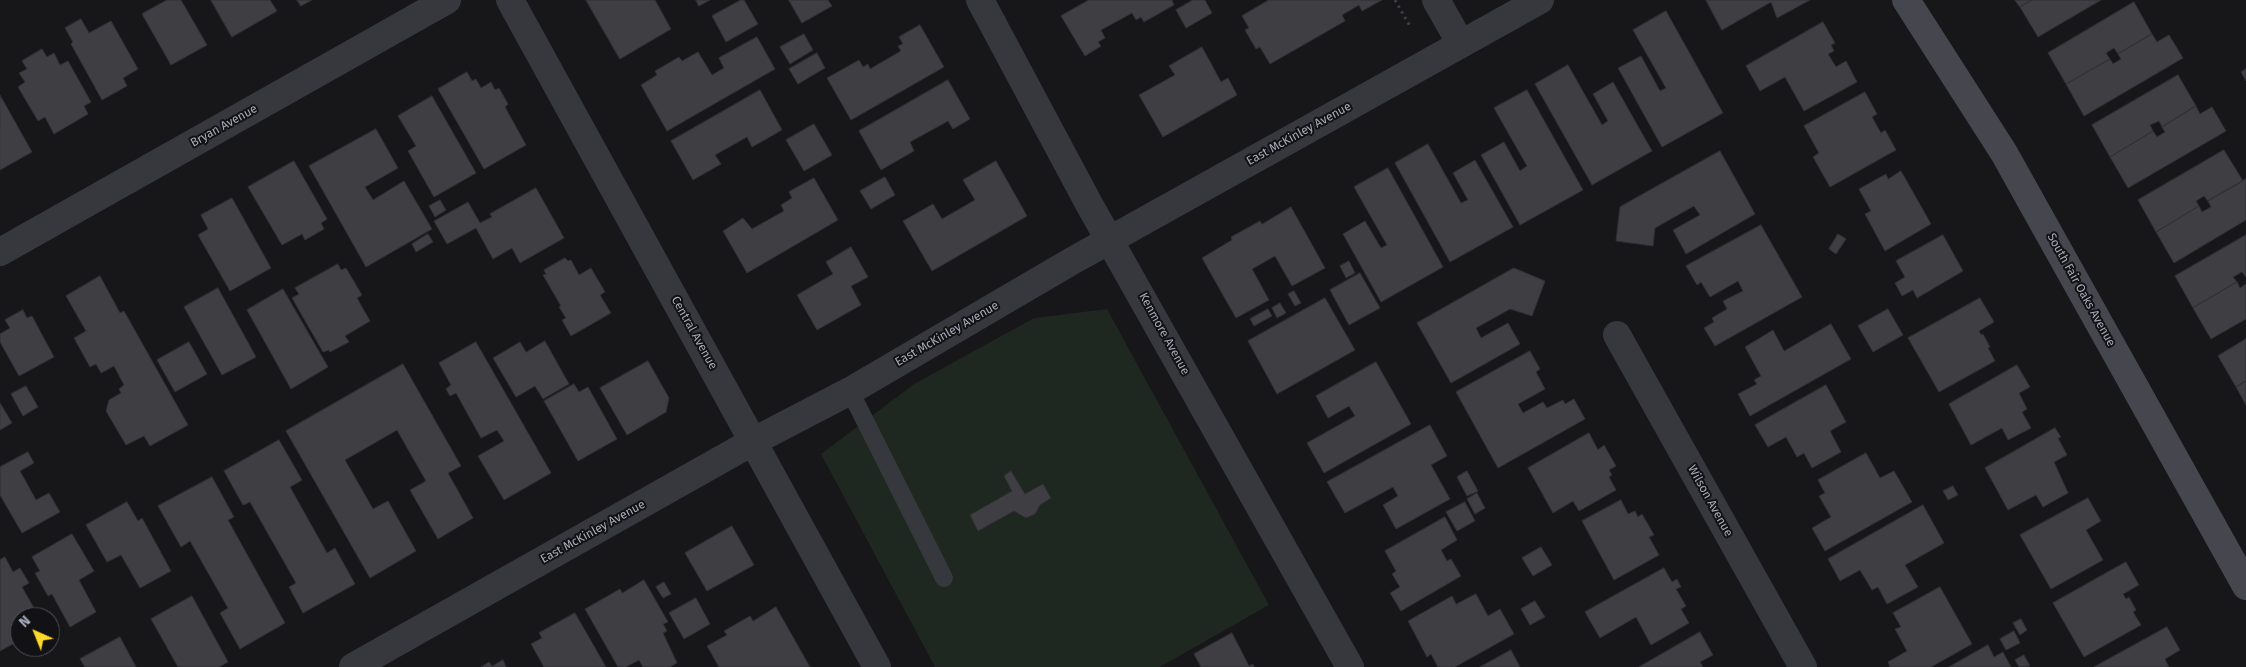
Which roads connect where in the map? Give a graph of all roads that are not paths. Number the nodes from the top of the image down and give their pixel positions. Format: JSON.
{"nodes":[{"id":1,"x":447,"y":0,"type":"edge"},
{"id":2,"x":510,"y":0,"type":"edge"},
{"id":3,"x":980,"y":0,"type":"edge"},
{"id":4,"x":1436,"y":0,"type":"edge"},
{"id":5,"x":1540,"y":0,"type":"edge"},
{"id":6,"x":1906,"y":0,"type":"edge"},
{"id":7,"x":1461,"y":44,"type":"junction"},
{"id":8,"x":1111,"y":240,"type":"junction"},
{"id":9,"x":0,"y":252,"type":"edge"},
{"id":10,"x":1617,"y":335,"type":"dead end"},
{"id":11,"x":850,"y":390,"type":"junction"},
{"id":12,"x":754,"y":441,"type":"junction"},
{"id":13,"x":944,"y":578,"type":"dead end"},
{"id":14,"x":2246,"y":586,"type":"edge"},
{"id":15,"x":353,"y":667,"type":"edge"},
{"id":16,"x":877,"y":667,"type":"edge"},
{"id":17,"x":1350,"y":667,"type":"edge"},
{"id":18,"x":1803,"y":667,"type":"edge"}],
"edges":[{"from":1,"to":9,"type":"street","name":"Bryan Avenue"},
{"from":2,"to":12,"type":"street","name":"Central Avenue"},
{"from":3,"to":8,"type":"street","name":"Kenmore Avenue"},
{"from":4,"to":7,"type":"street"},
{"from":5,"to":7,"type":"street","name":"East McKinley Avenue"},
{"from":6,"to":14,"type":"main road","name":"South Fair Oaks Avenue"},
{"from":7,"to":8,"type":"street","name":"East McKinley Avenue"},
{"from":8,"to":11,"type":"street","name":"East McKinley Avenue"},
{"from":8,"to":17,"type":"street","name":"Kenmore Avenue"},
{"from":10,"to":18,"type":"street","name":"Wilson Avenue"},
{"from":11,"to":12,"type":"street","name":"East McKinley Avenue"},
{"from":11,"to":13,"type":"lane"},
{"from":12,"to":15,"type":"street","name":"East McKinley Avenue"},
{"from":12,"to":16,"type":"street","name":"Central Avenue"}]}
